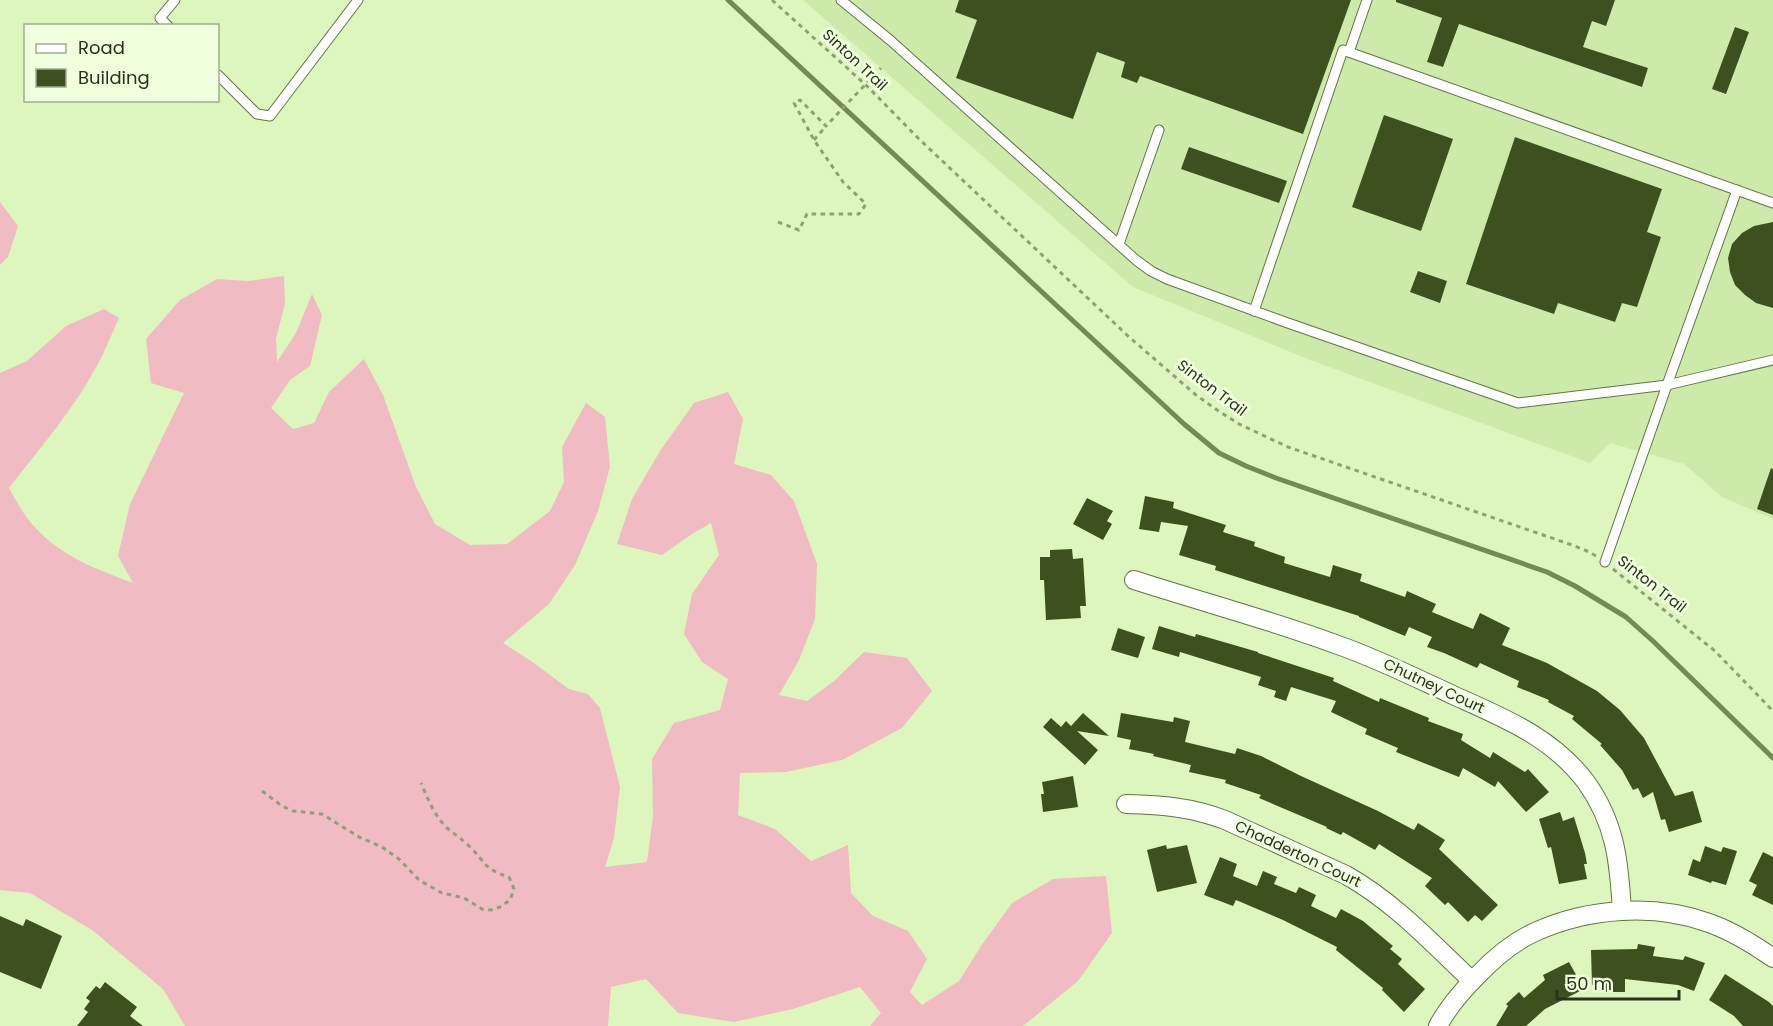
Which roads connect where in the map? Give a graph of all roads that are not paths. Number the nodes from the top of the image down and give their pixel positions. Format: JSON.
{"nodes":[{"id":1,"x":358,"y":0,"type":"edge"},
{"id":2,"x":841,"y":0,"type":"edge"},
{"id":3,"x":1367,"y":0,"type":"edge"},
{"id":4,"x":169,"y":2,"type":"edge"},
{"id":5,"x":166,"y":24,"type":"edge"},
{"id":6,"x":1349,"y":52,"type":"junction"},
{"id":7,"x":219,"y":76,"type":"edge"},
{"id":8,"x":1159,"y":130,"type":"dead end"},
{"id":9,"x":1737,"y":190,"type":"junction"},
{"id":10,"x":1773,"y":203,"type":"edge"},
{"id":11,"x":1119,"y":244,"type":"junction"},
{"id":12,"x":1254,"y":311,"type":"junction"},
{"id":13,"x":1773,"y":360,"type":"edge"},
{"id":14,"x":1667,"y":385,"type":"junction"},
{"id":15,"x":1605,"y":562,"type":"road end"},
{"id":16,"x":1134,"y":580,"type":"dead end"},
{"id":17,"x":1126,"y":804,"type":"dead end"},
{"id":18,"x":1622,"y":911,"type":"junction"},
{"id":19,"x":1773,"y":958,"type":"edge"},
{"id":20,"x":1472,"y":981,"type":"junction"},
{"id":21,"x":1438,"y":1026,"type":"edge"}],
"edges":[{"from":1,"to":7,"type":"lane"},
{"from":2,"to":11,"type":"lane"},
{"from":3,"to":6,"type":"lane"},
{"from":4,"to":5,"type":"lane"},
{"from":6,"to":9,"type":"lane"},
{"from":6,"to":12,"type":"lane"},
{"from":8,"to":11,"type":"lane"},
{"from":9,"to":10,"type":"lane"},
{"from":9,"to":14,"type":"lane"},
{"from":11,"to":12,"type":"lane"},
{"from":12,"to":14,"type":"lane"},
{"from":13,"to":14,"type":"lane"},
{"from":14,"to":15,"type":"lane"},
{"from":16,"to":18,"type":"street","name":"Chutney Court"},
{"from":17,"to":20,"type":"street","name":"Chadderton Court"},
{"from":18,"to":19,"type":"street"},
{"from":18,"to":20,"type":"street"},
{"from":20,"to":21,"type":"street"}]}
